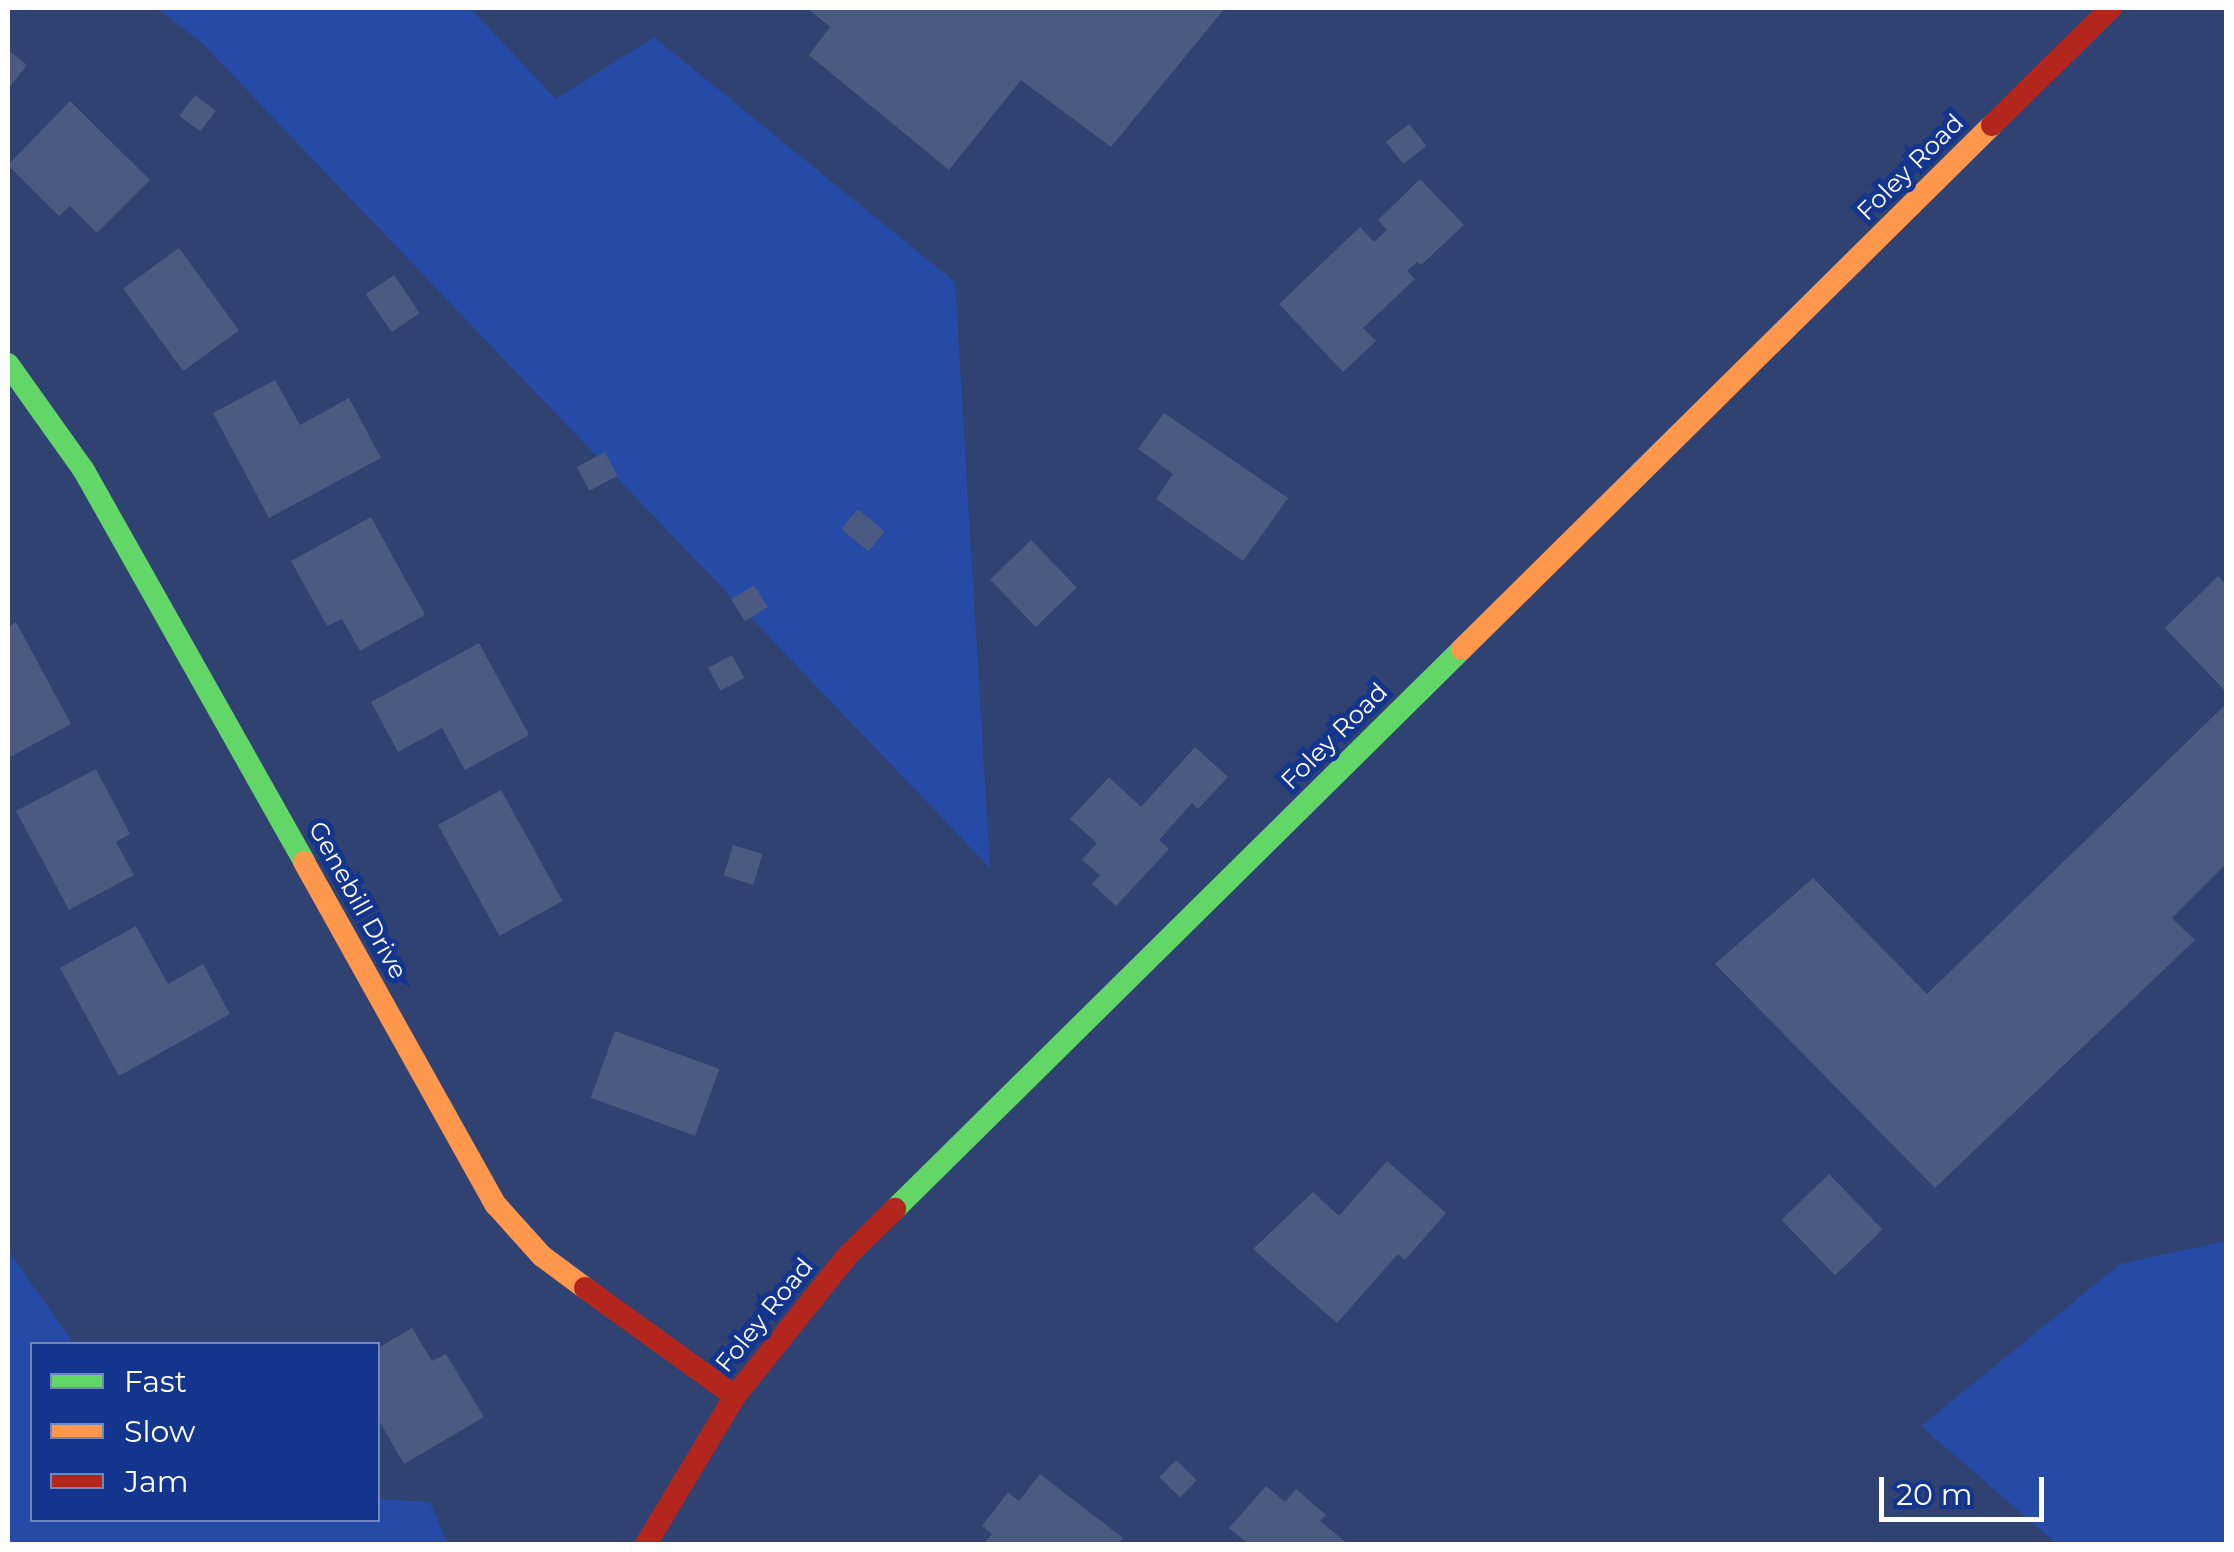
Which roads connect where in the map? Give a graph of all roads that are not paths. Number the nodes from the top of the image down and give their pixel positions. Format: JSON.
{"nodes":[{"id":1,"x":2111,"y":8,"type":"edge"},
{"id":2,"x":8,"y":364,"type":"edge"},
{"id":3,"x":735,"y":1396,"type":"junction"},
{"id":4,"x":646,"y":1544,"type":"edge"}],
"edges":[{"from":1,"to":3,"type":"street","name":"Foley Road"},
{"from":2,"to":3,"type":"street","name":"Genebill Drive"},
{"from":3,"to":4,"type":"street","name":"Foley Road"}]}
